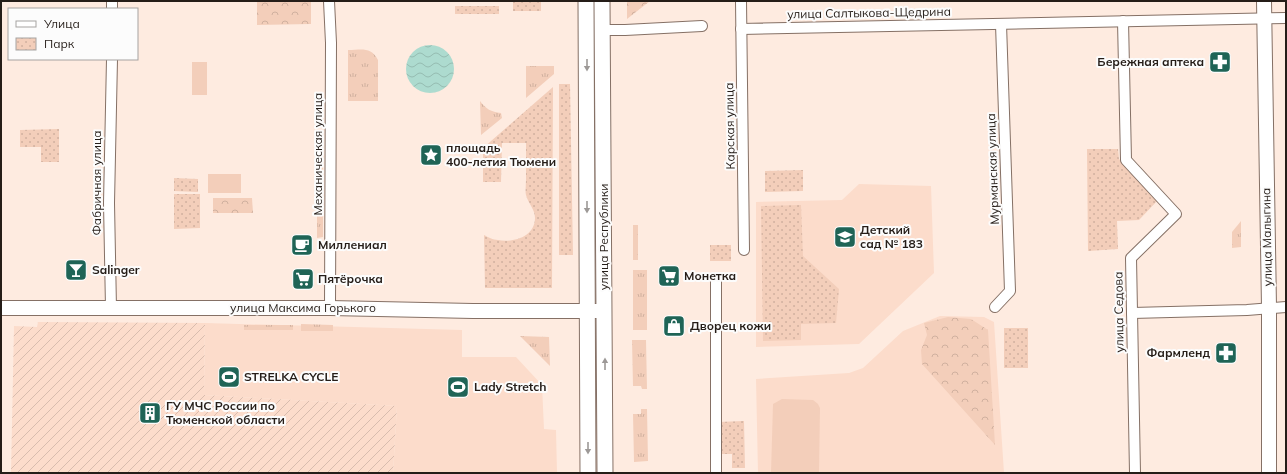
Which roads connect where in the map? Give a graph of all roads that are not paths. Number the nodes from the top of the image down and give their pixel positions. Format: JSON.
{"nodes":[{"id":1,"x":330,"y":1,"type":"edge"},
{"id":2,"x":586,"y":1,"type":"edge"},
{"id":3,"x":602,"y":1,"type":"edge"},
{"id":4,"x":741,"y":1,"type":"edge"},
{"id":5,"x":1264,"y":1,"type":"edge"},
{"id":6,"x":1286,"y":18,"type":"edge"},
{"id":7,"x":1264,"y":19,"type":"junction"},
{"id":8,"x":1123,"y":21,"type":"junction"},
{"id":9,"x":1001,"y":24,"type":"junction"},
{"id":10,"x":702,"y":26,"type":"dead end"},
{"id":11,"x":741,"y":29,"type":"junction"},
{"id":12,"x":602,"y":30,"type":"junction"},
{"id":13,"x":112,"y":60,"type":"edge"},
{"id":14,"x":744,"y":250,"type":"dead end"},
{"id":15,"x":716,"y":278,"type":"dead end"},
{"id":16,"x":995,"y":307,"type":"dead end"},
{"id":17,"x":1269,"y":307,"type":"junction"},
{"id":18,"x":1286,"y":307,"type":"edge"},
{"id":19,"x":1,"y":308,"type":"edge"},
{"id":20,"x":111,"y":308,"type":"junction"},
{"id":21,"x":330,"y":308,"type":"junction"},
{"id":22,"x":588,"y":311,"type":"junction"},
{"id":23,"x":604,"y":311,"type":"junction"},
{"id":24,"x":1132,"y":313,"type":"junction"},
{"id":25,"x":588,"y":473,"type":"edge"},
{"id":26,"x":605,"y":473,"type":"edge"},
{"id":27,"x":716,"y":473,"type":"edge"},
{"id":28,"x":1135,"y":473,"type":"edge"},
{"id":29,"x":1269,"y":473,"type":"edge"}],
"edges":[{"from":1,"to":21,"type":"street","name":"Механическая улица"},
{"from":2,"to":22,"type":"main road","name":"улица Республики","one_way":true},
{"from":3,"to":12,"type":"main road","name":"улица Республики"},
{"from":4,"to":11,"type":"street","name":"Карская улица"},
{"from":5,"to":7,"type":"street","name":"улица Малыгина"},
{"from":6,"to":7,"type":"street","name":"улица Салтыкова-Щедрина"},
{"from":7,"to":8,"type":"street","name":"улица Салтыкова-Щедрина"},
{"from":7,"to":17,"type":"street","name":"улица Малыгина"},
{"from":8,"to":9,"type":"street","name":"улица Салтыкова-Щедрина"},
{"from":8,"to":24,"type":"street","name":"улица Седова"},
{"from":9,"to":11,"type":"street","name":"улица Салтыкова-Щедрина"},
{"from":9,"to":16,"type":"street","name":"Мурманская улица"},
{"from":10,"to":12,"type":"street"},
{"from":11,"to":14,"type":"street","name":"Карская улица"},
{"from":12,"to":23,"type":"main road","name":"улица Республики"},
{"from":13,"to":20,"type":"street","name":"Фабричная улица"},
{"from":15,"to":27,"type":"street"},
{"from":17,"to":18,"type":"street"},
{"from":17,"to":24,"type":"street"},
{"from":17,"to":29,"type":"street","name":"улица Малыгина"},
{"from":19,"to":20,"type":"street","name":"улица Максима Горького"},
{"from":20,"to":21,"type":"street","name":"улица Максима Горького"},
{"from":21,"to":22,"type":"street","name":"улица Максима Горького"},
{"from":22,"to":23,"type":"street","name":"улица Максима Горького"},
{"from":22,"to":25,"type":"main road","name":"улица Республики","one_way":true},
{"from":26,"to":23,"type":"main road","name":"улица Республики","one_way":true},
{"from":24,"to":28,"type":"street","name":"улица Седова"}]}
